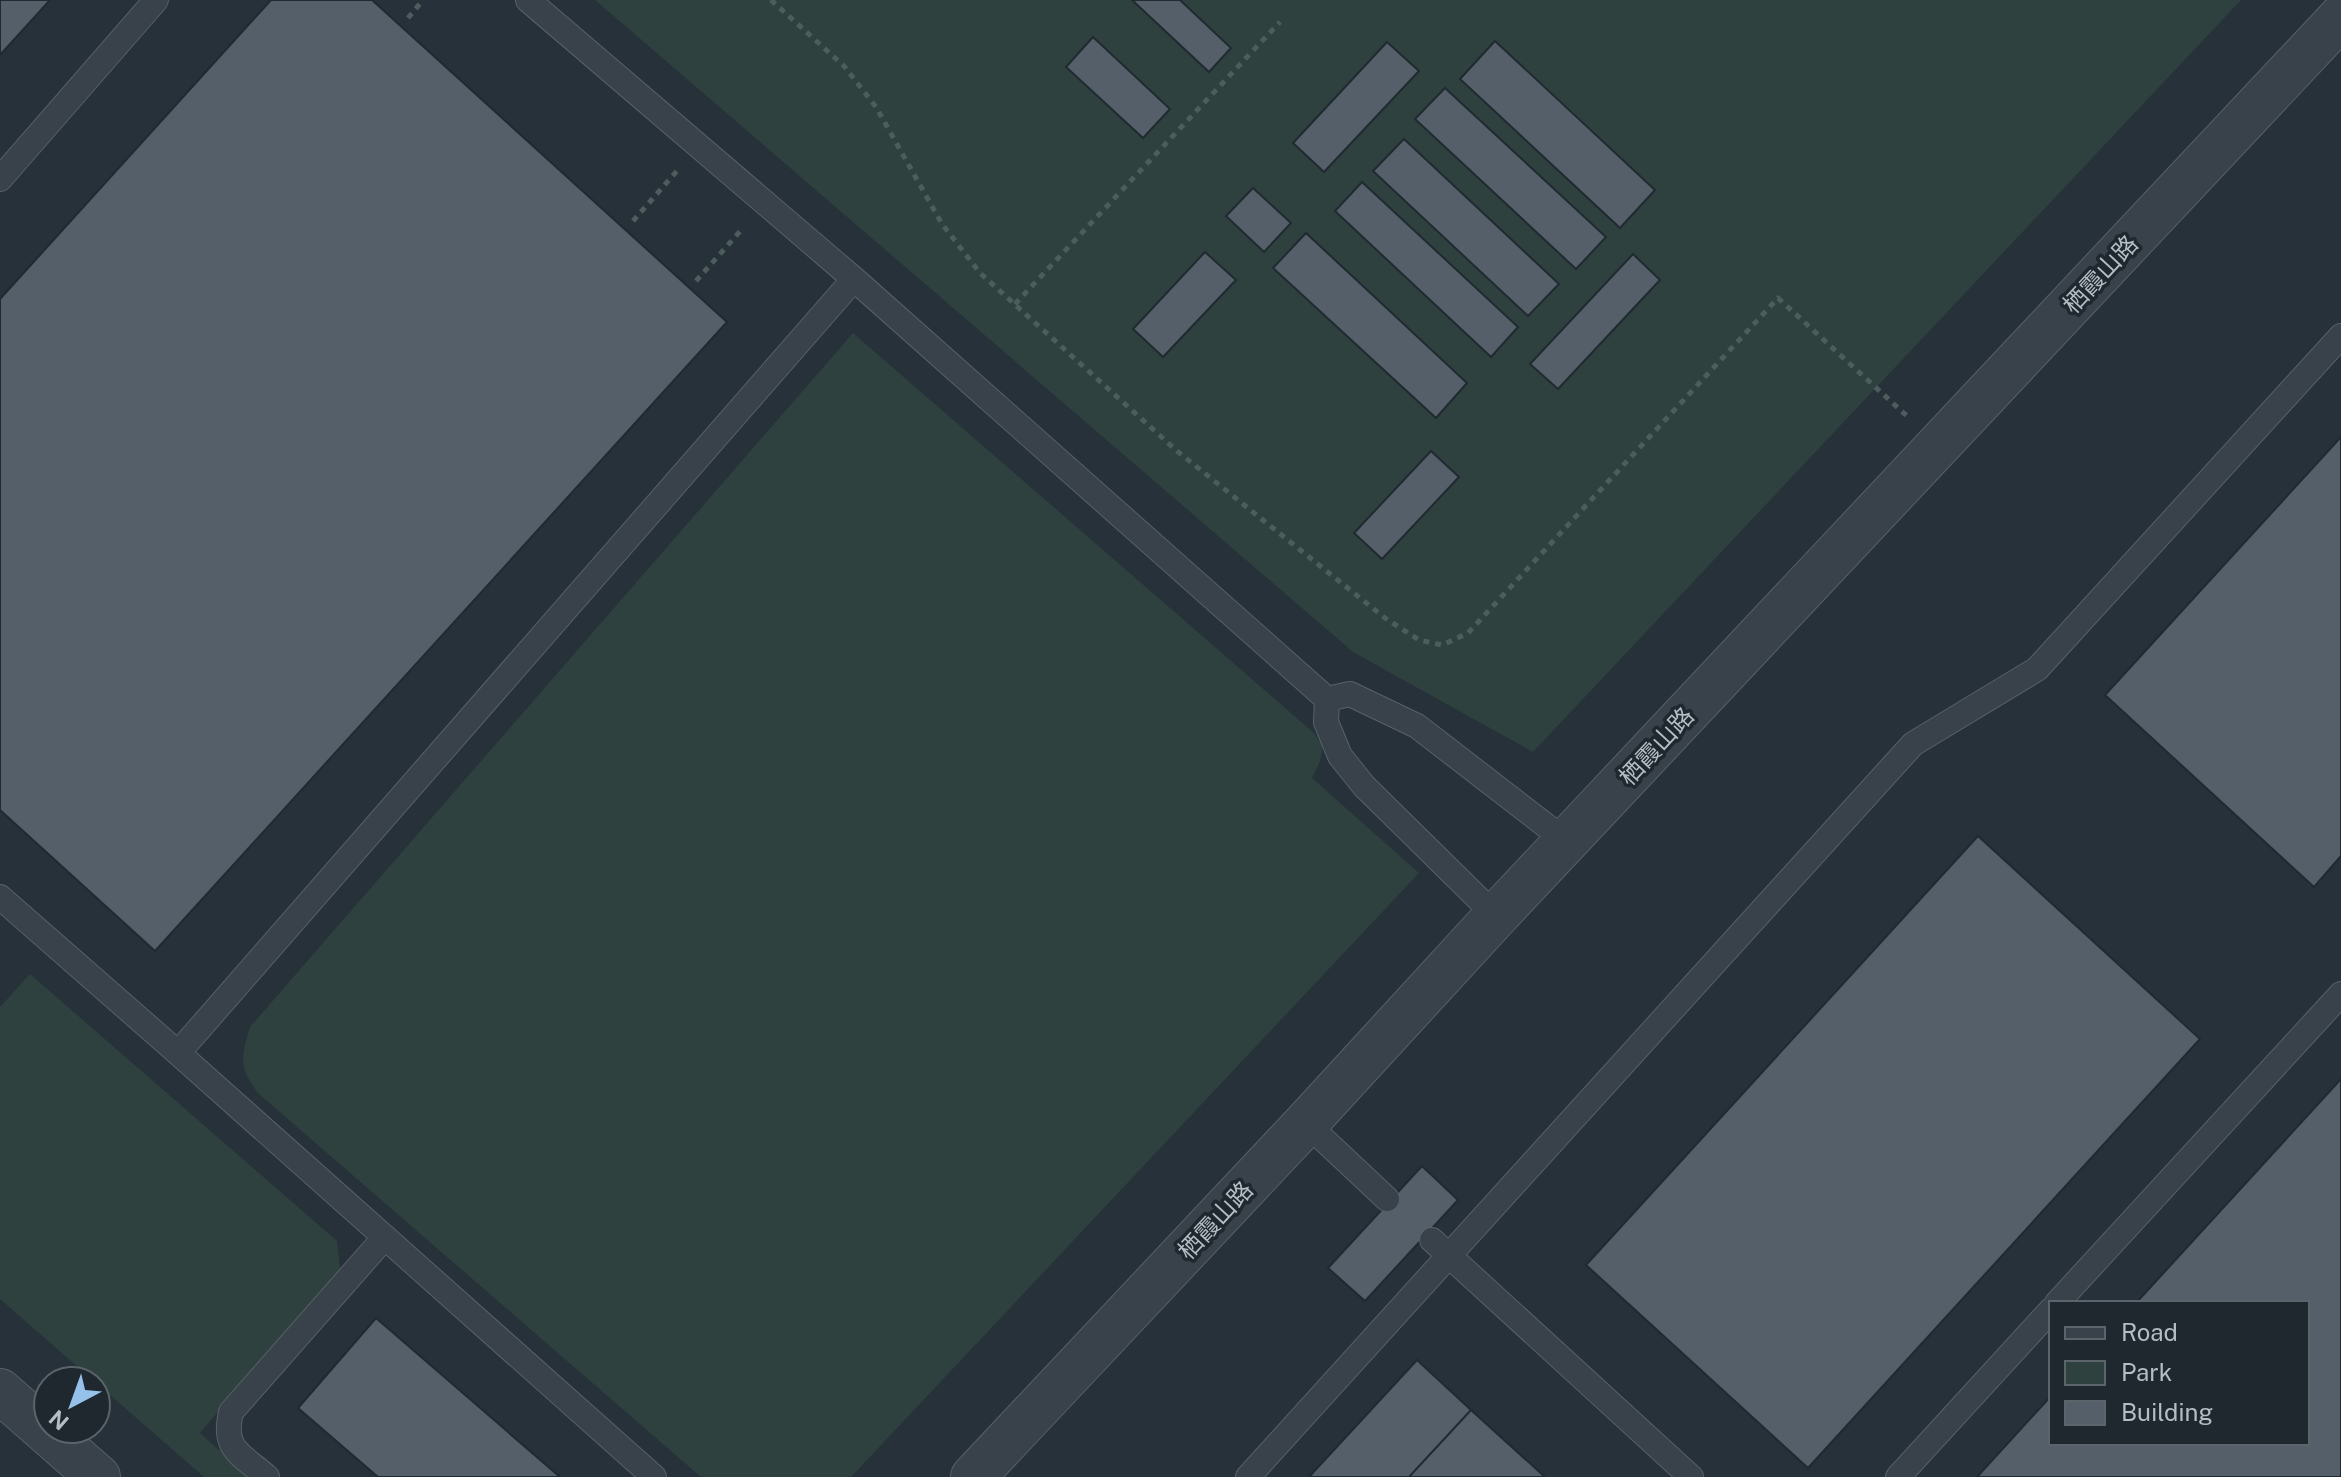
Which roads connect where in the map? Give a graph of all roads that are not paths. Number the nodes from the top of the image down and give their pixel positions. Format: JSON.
{"nodes":[{"id":1,"x":156,"y":0,"type":"edge"},
{"id":2,"x":528,"y":0,"type":"edge"},
{"id":3,"x":2341,"y":17,"type":"edge"},
{"id":4,"x":0,"y":179,"type":"edge"},
{"id":5,"x":854,"y":279,"type":"junction"},
{"id":6,"x":2341,"y":336,"type":"edge"},
{"id":7,"x":1327,"y":699,"type":"junction"},
{"id":8,"x":1566,"y":841,"type":"junction"},
{"id":9,"x":0,"y":897,"type":"edge"},
{"id":10,"x":1496,"y":916,"type":"junction"},
{"id":11,"x":2341,"y":994,"type":"edge"},
{"id":12,"x":178,"y":1053,"type":"junction"},
{"id":13,"x":1306,"y":1123,"type":"junction"},
{"id":14,"x":1387,"y":1199,"type":"dead end"},
{"id":15,"x":385,"y":1237,"type":"junction"},
{"id":16,"x":1441,"y":1248,"type":"junction"},
{"id":17,"x":2059,"y":1301,"type":"edge"},
{"id":18,"x":2049,"y":1312,"type":"edge"},
{"id":19,"x":0,"y":1391,"type":"edge"},
{"id":20,"x":98,"y":1477,"type":"edge"},
{"id":21,"x":267,"y":1477,"type":"edge"},
{"id":22,"x":654,"y":1477,"type":"edge"},
{"id":23,"x":973,"y":1477,"type":"edge"},
{"id":24,"x":1248,"y":1477,"type":"edge"},
{"id":25,"x":1691,"y":1477,"type":"edge"},
{"id":26,"x":1898,"y":1477,"type":"edge"}],
"edges":[{"from":1,"to":4,"type":"lane"},
{"from":2,"to":5,"type":"lane"},
{"from":3,"to":8,"type":"street","name":"栖霞山路"},
{"from":5,"to":7,"type":"lane"},
{"from":5,"to":12,"type":"lane"},
{"from":6,"to":16,"type":"lane"},
{"from":7,"to":8,"type":"lane"},
{"from":7,"to":10,"type":"lane"},
{"from":8,"to":10,"type":"street","name":"栖霞山路"},
{"from":9,"to":12,"type":"lane"},
{"from":10,"to":13,"type":"street","name":"栖霞山路"},
{"from":11,"to":17,"type":"lane"},
{"from":12,"to":15,"type":"lane"},
{"from":13,"to":14,"type":"lane"},
{"from":13,"to":23,"type":"street","name":"栖霞山路"},
{"from":15,"to":21,"type":"lane"},
{"from":15,"to":22,"type":"lane"},
{"from":16,"to":24,"type":"lane"},
{"from":16,"to":25,"type":"lane"},
{"from":18,"to":26,"type":"lane"},
{"from":19,"to":20,"type":"street"}]}
